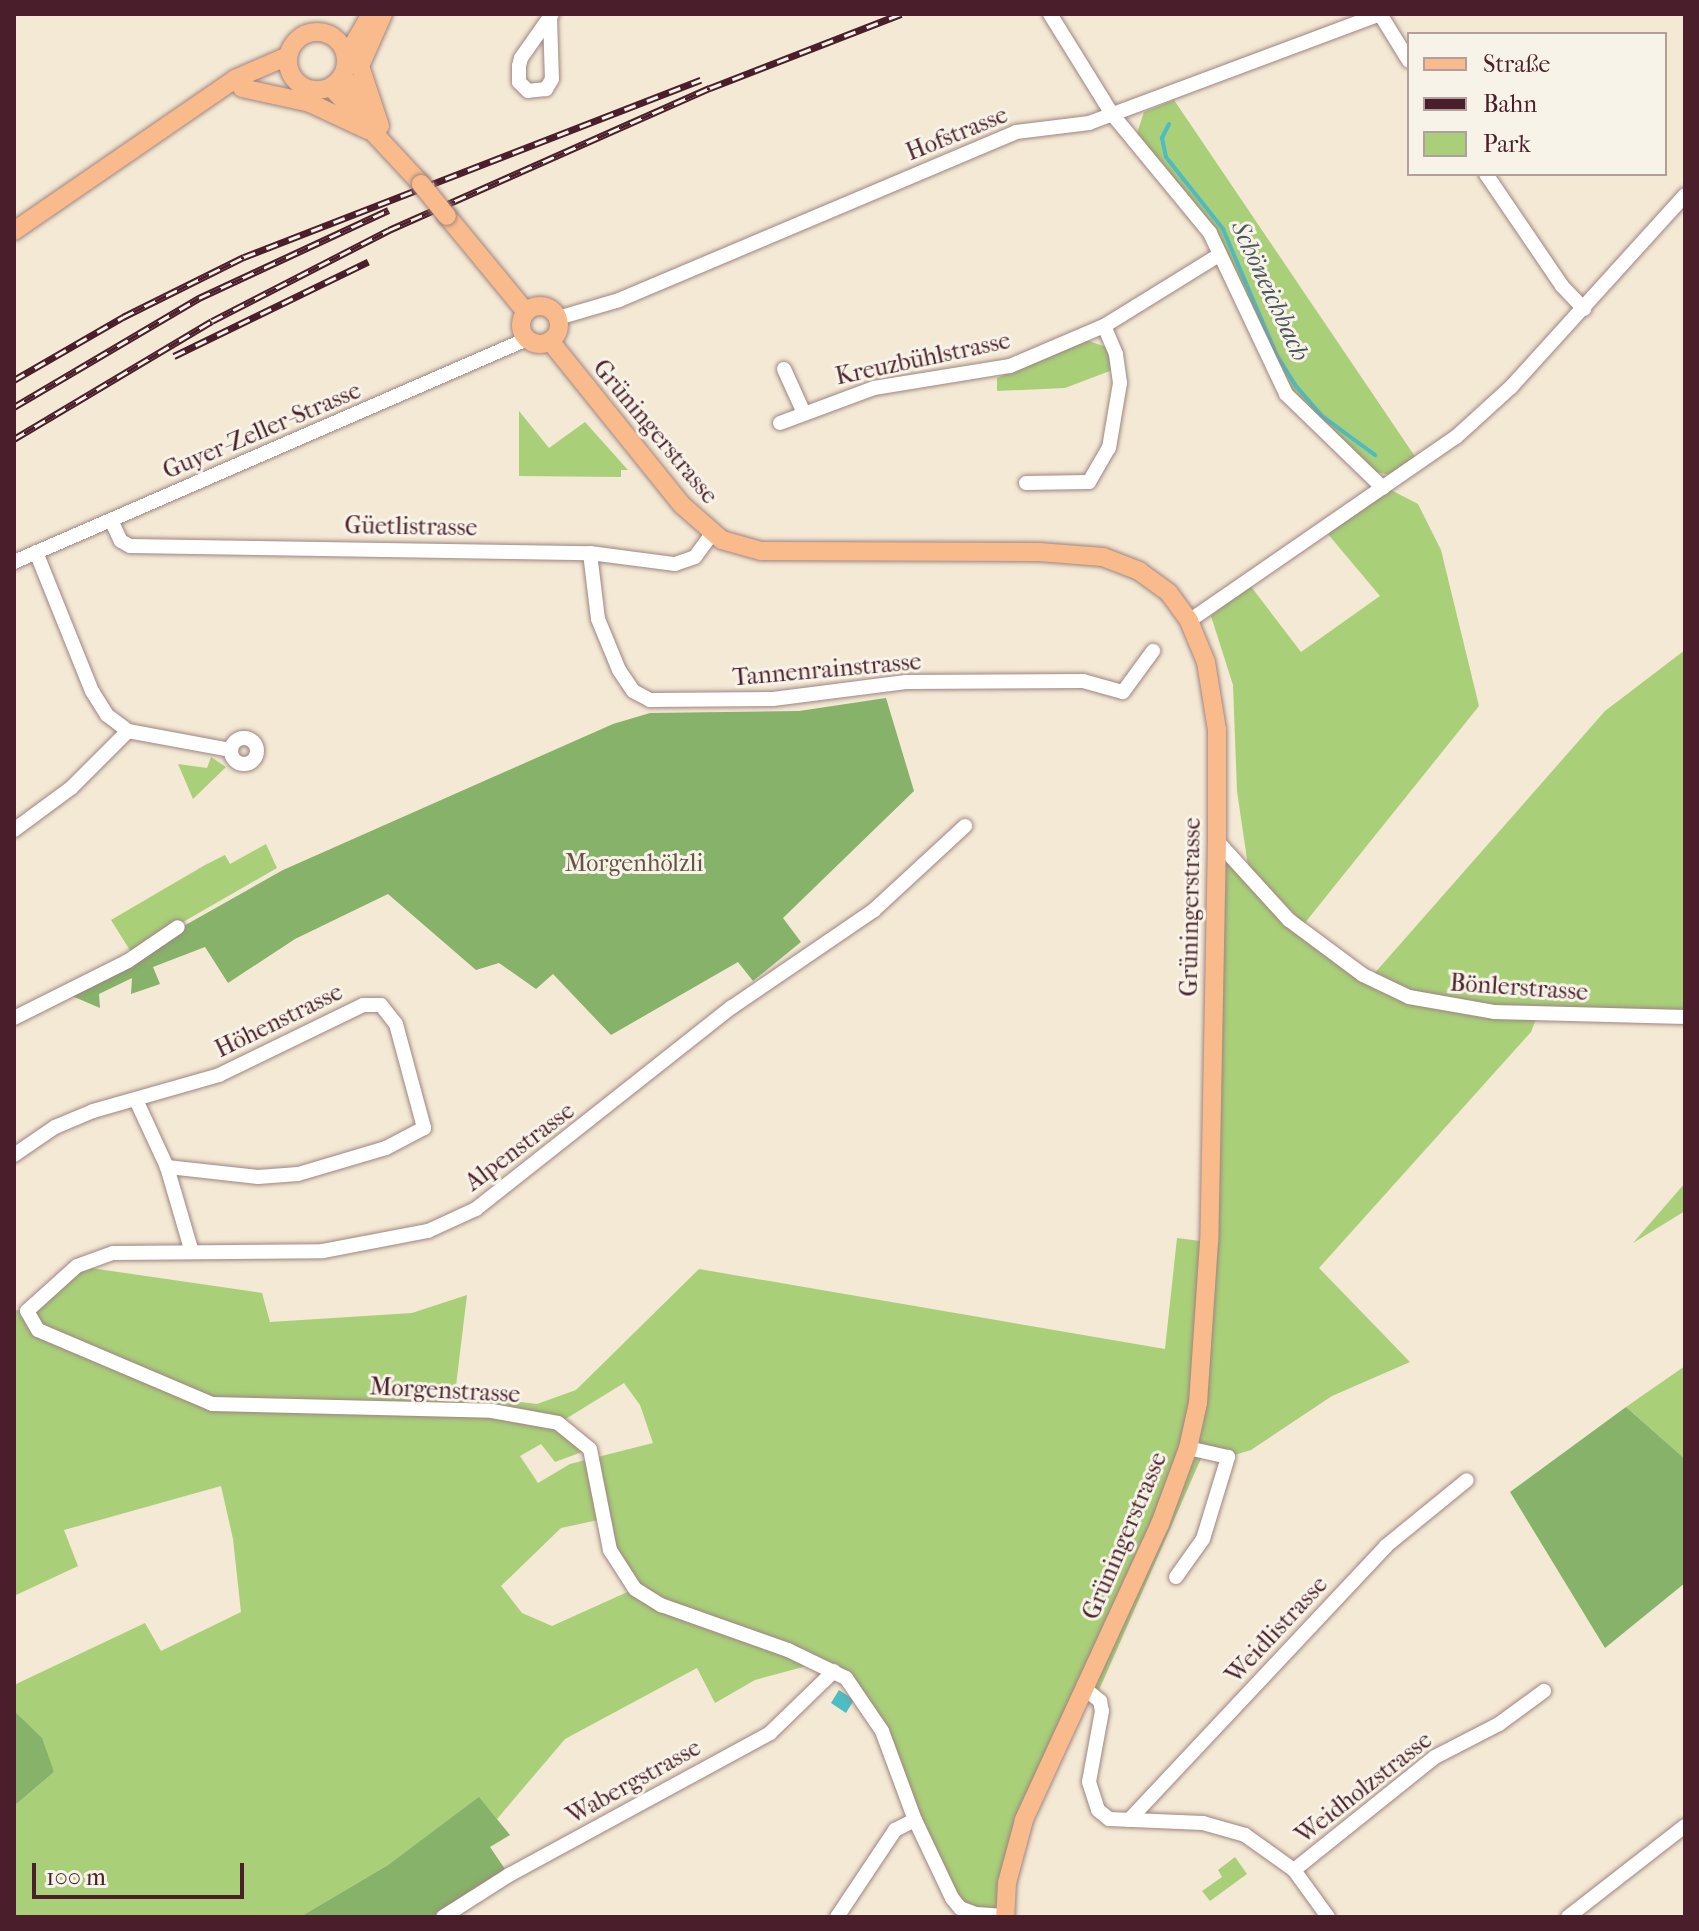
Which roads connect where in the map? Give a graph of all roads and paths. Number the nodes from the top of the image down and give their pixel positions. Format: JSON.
{"nodes":[{"id":1,"x":356,"y":14,"type":"edge"},
{"id":2,"x":371,"y":14,"type":"edge"},
{"id":3,"x":383,"y":14,"type":"edge"},
{"id":4,"x":1050,"y":14,"type":"edge"},
{"id":5,"x":1380,"y":14,"type":"edge"},
{"id":6,"x":551,"y":16,"type":"edge"},
{"id":7,"x":334,"y":37,"type":"junction"},
{"id":8,"x":288,"y":56,"type":"junction"},
{"id":9,"x":346,"y":57,"type":"junction"},
{"id":10,"x":1407,"y":58,"type":"edge"},
{"id":11,"x":292,"y":77,"type":"junction"},
{"id":12,"x":337,"y":81,"type":"junction"},
{"id":13,"x":242,"y":88,"type":"junction"},
{"id":14,"x":216,"y":94,"type":"junction"},
{"id":15,"x":1112,"y":114,"type":"junction"},
{"id":16,"x":374,"y":128,"type":"junction"},
{"id":17,"x":152,"y":132,"type":"junction"},
{"id":18,"x":1487,"y":176,"type":"edge"},
{"id":19,"x":1685,"y":195,"type":"edge"},
{"id":20,"x":14,"y":217,"type":"edge"},
{"id":21,"x":14,"y":231,"type":"edge"},
{"id":22,"x":1219,"y":255,"type":"junction"},
{"id":23,"x":1584,"y":309,"type":"junction"},
{"id":24,"x":526,"y":312,"type":"junction"},
{"id":25,"x":558,"y":318,"type":"junction"},
{"id":26,"x":1104,"y":326,"type":"junction"},
{"id":27,"x":527,"y":339,"type":"junction"},
{"id":28,"x":550,"y":341,"type":"junction"},
{"id":29,"x":784,"y":369,"type":"dead end"},
{"id":30,"x":803,"y":411,"type":"junction"},
{"id":31,"x":780,"y":423,"type":"dead end"},
{"id":32,"x":1026,"y":483,"type":"dead end"},
{"id":33,"x":1383,"y":488,"type":"junction"},
{"id":34,"x":111,"y":520,"type":"junction"},
{"id":35,"x":712,"y":534,"type":"junction"},
{"id":36,"x":36,"y":552,"type":"junction"},
{"id":37,"x":590,"y":553,"type":"junction"},
{"id":38,"x":14,"y":562,"type":"edge"},
{"id":39,"x":1189,"y":621,"type":"junction"},
{"id":40,"x":1153,"y":651,"type":"dead end"},
{"id":41,"x":128,"y":731,"type":"junction"},
{"id":42,"x":231,"y":750,"type":"dead end"},
{"id":43,"x":965,"y":826,"type":"dead end"},
{"id":44,"x":14,"y":830,"type":"edge"},
{"id":45,"x":1217,"y":841,"type":"junction"},
{"id":46,"x":178,"y":927,"type":"dead end"},
{"id":47,"x":1685,"y":1017,"type":"edge"},
{"id":48,"x":14,"y":1018,"type":"edge"},
{"id":49,"x":137,"y":1102,"type":"junction"},
{"id":50,"x":14,"y":1155,"type":"edge"},
{"id":51,"x":167,"y":1167,"type":"junction"},
{"id":52,"x":191,"y":1249,"type":"junction"},
{"id":53,"x":20,"y":1310,"type":"edge"},
{"id":54,"x":1188,"y":1448,"type":"junction"},
{"id":55,"x":1467,"y":1480,"type":"dead end"},
{"id":56,"x":1176,"y":1577,"type":"dead end"},
{"id":57,"x":834,"y":1671,"type":"junction"},
{"id":58,"x":1084,"y":1688,"type":"junction"},
{"id":59,"x":1544,"y":1691,"type":"dead end"},
{"id":60,"x":915,"y":1820,"type":"junction"},
{"id":61,"x":1129,"y":1820,"type":"junction"},
{"id":62,"x":1685,"y":1826,"type":"edge"},
{"id":63,"x":1294,"y":1870,"type":"junction"},
{"id":64,"x":1005,"y":1916,"type":"edge"},
{"id":65,"x":443,"y":1917,"type":"edge"},
{"id":66,"x":837,"y":1917,"type":"edge"},
{"id":67,"x":1328,"y":1917,"type":"edge"},
{"id":68,"x":1568,"y":1917,"type":"edge"}],
"edges":[{"from":1,"to":7,"type":"main road"},
{"from":2,"to":9,"type":"main road"},
{"from":3,"to":16,"type":"main road"},
{"from":4,"to":15,"type":"street"},
{"from":5,"to":10,"type":"street","name":"Hofstrasse"},
{"from":5,"to":15,"type":"street","name":"Hofstrasse"},
{"from":6,"to":6,"type":"street"},
{"from":7,"to":8,"type":"main road"},
{"from":7,"to":9,"type":"main road"},
{"from":8,"to":11,"type":"main road"},
{"from":8,"to":14,"type":"main road"},
{"from":9,"to":12,"type":"main road"},
{"from":11,"to":12,"type":"main road"},
{"from":11,"to":13,"type":"main road"},
{"from":12,"to":16,"type":"main road"},
{"from":13,"to":14,"type":"main road"},
{"from":13,"to":16,"type":"main road"},
{"from":14,"to":17,"type":"main road"},
{"from":15,"to":22,"type":"street"},
{"from":15,"to":25,"type":"street","name":"Hofstrasse"},
{"from":16,"to":24,"type":"main road","bridge":true},
{"from":17,"to":20,"type":"main road"},
{"from":17,"to":21,"type":"main road"},
{"from":18,"to":23,"type":"street"},
{"from":19,"to":23,"type":"street"},
{"from":22,"to":26,"type":"street","name":"Kreuzbühlstrasse"},
{"from":22,"to":33,"type":"street"},
{"from":23,"to":33,"type":"street"},
{"from":24,"to":25,"type":"main road"},
{"from":24,"to":27,"type":"main road"},
{"from":25,"to":28,"type":"main road"},
{"from":26,"to":30,"type":"street","name":"Kreuzbühlstrasse"},
{"from":26,"to":32,"type":"street"},
{"from":27,"to":28,"type":"main road"},
{"from":27,"to":34,"type":"street","name":"Guyer-Zeller-Strasse"},
{"from":28,"to":35,"type":"main road","name":"Grüningerstrasse"},
{"from":29,"to":30,"type":"street"},
{"from":30,"to":31,"type":"street","name":"Kreuzbühlstrasse"},
{"from":33,"to":39,"type":"street"},
{"from":34,"to":36,"type":"street","name":"Guyer-Zeller-Strasse"},
{"from":34,"to":37,"type":"street","name":"Güetlistrasse"},
{"from":35,"to":37,"type":"street","name":"Güetlistrasse"},
{"from":35,"to":39,"type":"main road","name":"Grüningerstrasse"},
{"from":36,"to":38,"type":"street","name":"Guyer-Zeller-Strasse"},
{"from":36,"to":41,"type":"street"},
{"from":37,"to":40,"type":"street","name":"Tannenrainstrasse"},
{"from":39,"to":45,"type":"main road","name":"Grüningerstrasse"},
{"from":41,"to":42,"type":"street"},
{"from":41,"to":44,"type":"street"},
{"from":43,"to":52,"type":"street","name":"Alpenstrasse"},
{"from":45,"to":47,"type":"street","name":"Bönlerstrasse"},
{"from":45,"to":54,"type":"main road","name":"Grüningerstrasse"},
{"from":46,"to":48,"type":"street"},
{"from":49,"to":50,"type":"street","name":"Höhenstrasse"},
{"from":49,"to":51,"type":"street"},
{"from":49,"to":51,"type":"street","name":"Höhenstrasse"},
{"from":51,"to":52,"type":"street"},
{"from":52,"to":53,"type":"street","name":"Alpenstrasse"},
{"from":53,"to":57,"type":"street","name":"Morgenstrasse"},
{"from":54,"to":56,"type":"street"},
{"from":54,"to":58,"type":"main road","name":"Grüningerstrasse"},
{"from":55,"to":61,"type":"street","name":"Weidlistrasse"},
{"from":57,"to":60,"type":"street","name":"Morgenstrasse"},
{"from":57,"to":65,"type":"street","name":"Wabergstrasse"},
{"from":58,"to":61,"type":"street"},
{"from":58,"to":64,"type":"main road","name":"Grüningerstrasse"},
{"from":59,"to":63,"type":"street","name":"Weidholzstrasse"},
{"from":60,"to":64,"type":"street","name":"Morgenstrasse"},
{"from":60,"to":66,"type":"street"},
{"from":61,"to":63,"type":"street"},
{"from":62,"to":68,"type":"street"},
{"from":63,"to":67,"type":"street"}]}
